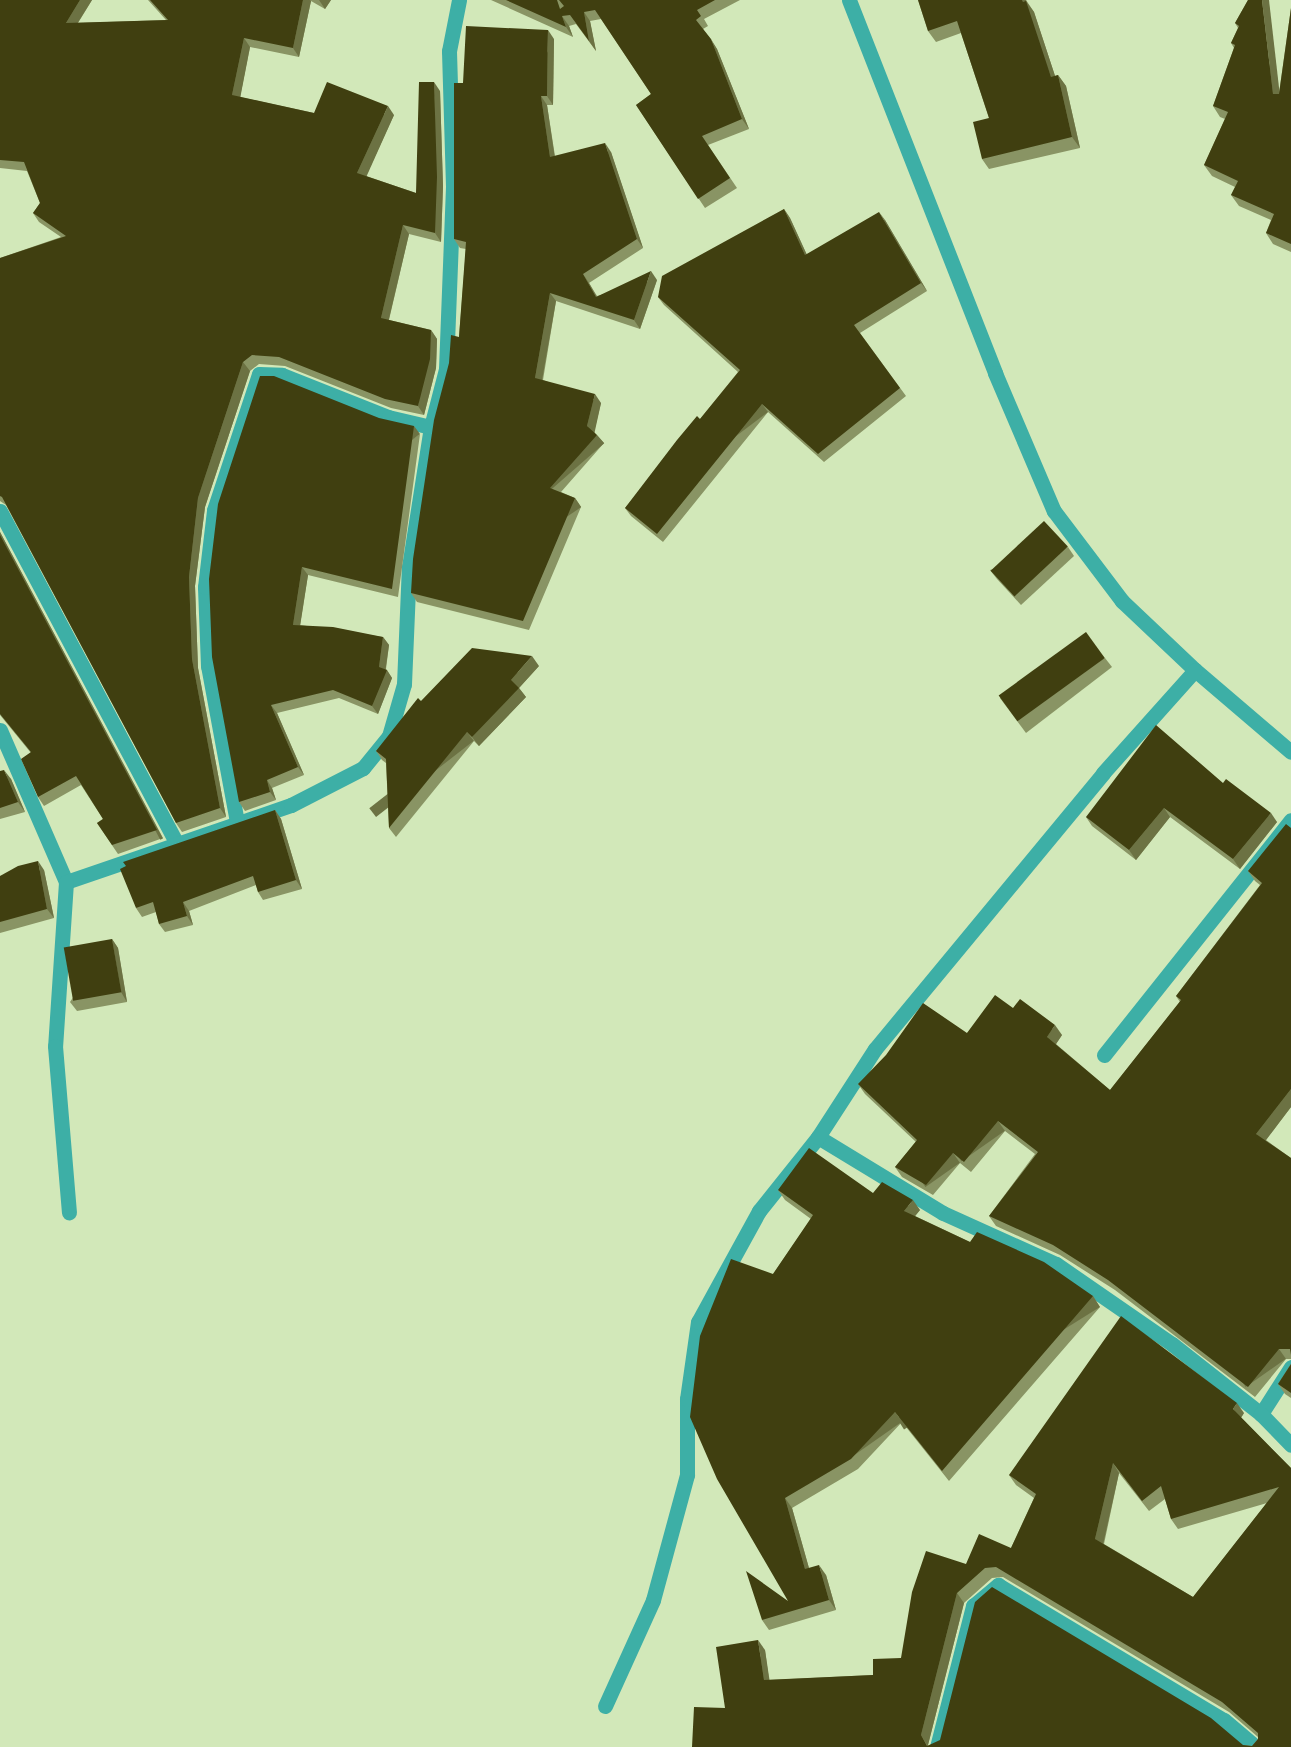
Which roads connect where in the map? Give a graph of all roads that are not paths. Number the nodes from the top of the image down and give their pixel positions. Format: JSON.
{"nodes":[{"id":1,"x":459,"y":0,"type":"edge"},
{"id":2,"x":849,"y":0,"type":"edge"},
{"id":3,"x":431,"y":427,"type":"junction"},
{"id":4,"x":0,"y":511,"type":"edge"},
{"id":5,"x":1195,"y":670,"type":"junction"},
{"id":6,"x":0,"y":730,"type":"edge"},
{"id":7,"x":1291,"y":752,"type":"edge"},
{"id":8,"x":1291,"y":820,"type":"edge"},
{"id":9,"x":237,"y":822,"type":"junction"},
{"id":10,"x":176,"y":843,"type":"junction"},
{"id":11,"x":66,"y":882,"type":"junction"},
{"id":12,"x":1104,"y":1055,"type":"dead end"},
{"id":13,"x":818,"y":1137,"type":"junction"},
{"id":14,"x":69,"y":1212,"type":"dead end"},
{"id":15,"x":1291,"y":1367,"type":"edge"},
{"id":16,"x":1261,"y":1414,"type":"junction"},
{"id":17,"x":1291,"y":1445,"type":"edge"},
{"id":18,"x":605,"y":1706,"type":"dead end"},
{"id":19,"x":937,"y":1747,"type":"edge"},
{"id":20,"x":1256,"y":1747,"type":"edge"}],
"edges":[{"from":1,"to":3,"type":"street"},
{"from":2,"to":5,"type":"street"},
{"from":3,"to":9,"type":"street"},
{"from":3,"to":9,"type":"street"},
{"from":4,"to":10,"type":"street"},
{"from":5,"to":7,"type":"street"},
{"from":5,"to":13,"type":"street"},
{"from":6,"to":11,"type":"street"},
{"from":8,"to":12,"type":"street"},
{"from":9,"to":10,"type":"street"},
{"from":10,"to":11,"type":"street"},
{"from":11,"to":14,"type":"street"},
{"from":13,"to":16,"type":"street"},
{"from":13,"to":18,"type":"street"},
{"from":15,"to":16,"type":"street"},
{"from":16,"to":17,"type":"street"},
{"from":19,"to":20,"type":"street"}]}
